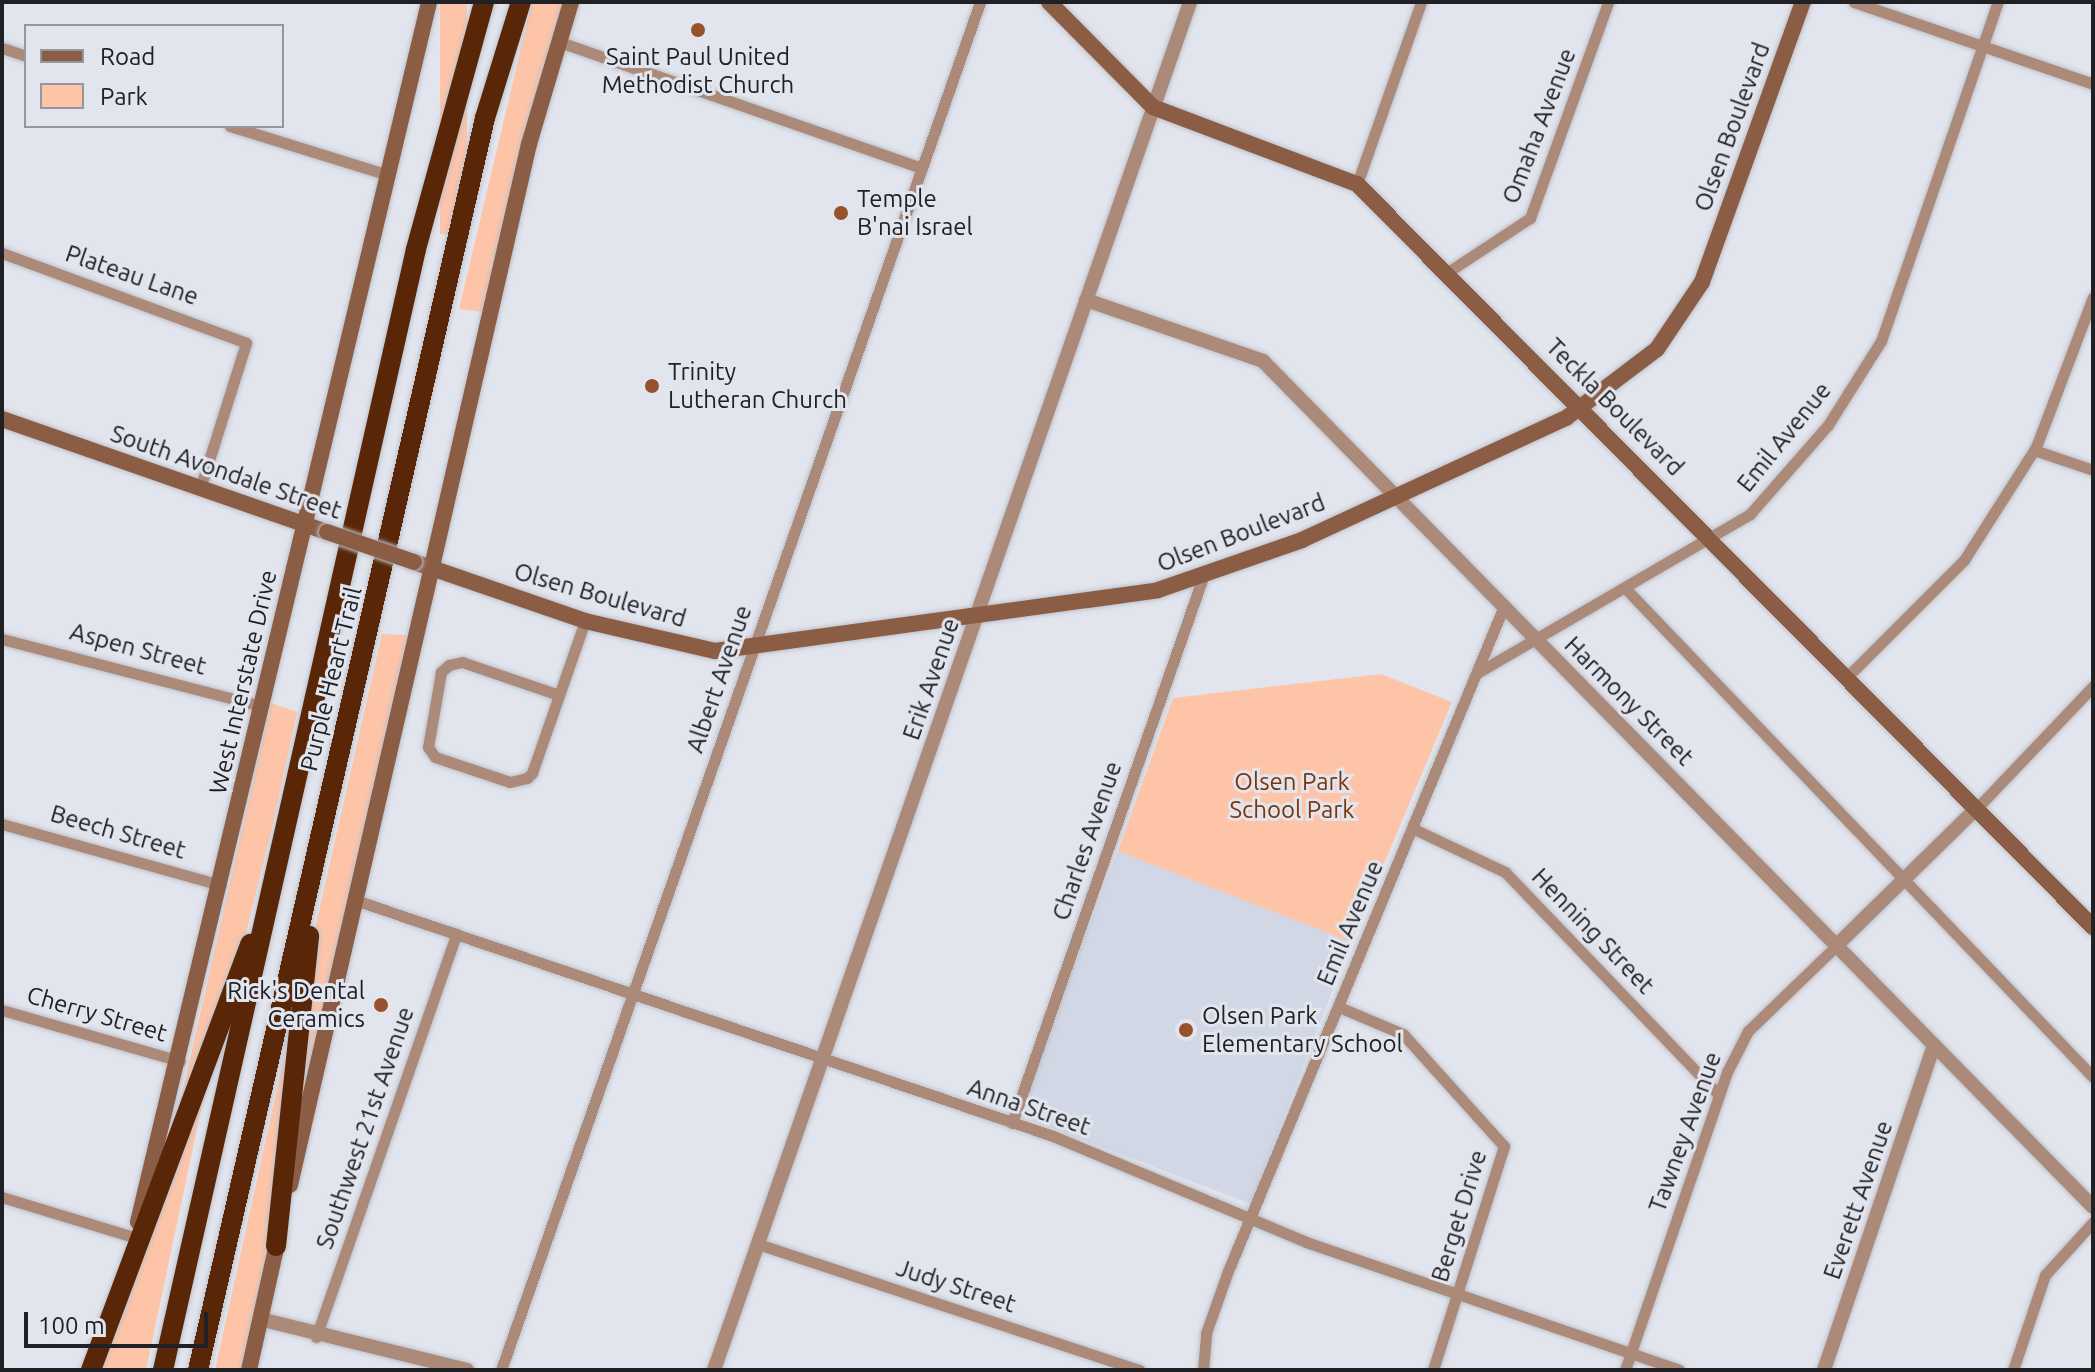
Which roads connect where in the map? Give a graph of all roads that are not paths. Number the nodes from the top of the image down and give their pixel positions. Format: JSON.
{"nodes":[{"id":1,"x":429,"y":2,"type":"edge"},
{"id":2,"x":484,"y":2,"type":"edge"},
{"id":3,"x":521,"y":2,"type":"edge"},
{"id":4,"x":571,"y":2,"type":"edge"},
{"id":5,"x":980,"y":2,"type":"edge"},
{"id":6,"x":1049,"y":2,"type":"edge"},
{"id":7,"x":1190,"y":2,"type":"edge"},
{"id":8,"x":1421,"y":2,"type":"edge"},
{"id":9,"x":1608,"y":2,"type":"edge"},
{"id":10,"x":1803,"y":2,"type":"edge"},
{"id":11,"x":1854,"y":2,"type":"edge"},
{"id":12,"x":1998,"y":2,"type":"edge"},
{"id":13,"x":557,"y":41,"type":"junction"},
{"id":14,"x":1982,"y":47,"type":"junction"},
{"id":15,"x":2,"y":48,"type":"edge"},
{"id":16,"x":24,"y":55,"type":"edge"},
{"id":17,"x":2093,"y":84,"type":"edge"},
{"id":18,"x":1153,"y":107,"type":"junction"},
{"id":19,"x":236,"y":128,"type":"edge"},
{"id":20,"x":921,"y":168,"type":"junction"},
{"id":21,"x":385,"y":174,"type":"junction"},
{"id":22,"x":1357,"y":184,"type":"junction"},
{"id":23,"x":2,"y":253,"type":"edge"},
{"id":24,"x":1448,"y":272,"type":"junction"},
{"id":25,"x":2093,"y":297,"type":"edge"},
{"id":26,"x":1086,"y":300,"type":"junction"},
{"id":27,"x":1580,"y":410,"type":"junction"},
{"id":28,"x":2,"y":419,"type":"edge"},
{"id":29,"x":2034,"y":450,"type":"junction"},
{"id":30,"x":2093,"y":470,"type":"edge"},
{"id":31,"x":200,"y":489,"type":"junction"},
{"id":32,"x":1395,"y":495,"type":"junction"},
{"id":33,"x":303,"y":523,"type":"junction"},
{"id":34,"x":1712,"y":537,"type":"junction"},
{"id":35,"x":435,"y":569,"type":"junction"},
{"id":36,"x":1204,"y":574,"type":"junction"},
{"id":37,"x":1625,"y":588,"type":"junction"},
{"id":38,"x":1504,"y":606,"type":"junction"},
{"id":39,"x":976,"y":615,"type":"junction"},
{"id":40,"x":585,"y":621,"type":"junction"},
{"id":41,"x":2,"y":639,"type":"edge"},
{"id":42,"x":1538,"y":640,"type":"junction"},
{"id":43,"x":754,"y":646,"type":"junction"},
{"id":44,"x":1477,"y":673,"type":"junction"},
{"id":45,"x":1848,"y":676,"type":"junction"},
{"id":46,"x":2093,"y":686,"type":"edge"},
{"id":47,"x":559,"y":695,"type":"junction"},
{"id":48,"x":262,"y":706,"type":"junction"},
{"id":49,"x":330,"y":791,"type":"junction"},
{"id":50,"x":1977,"y":808,"type":"junction"},
{"id":51,"x":2,"y":824,"type":"edge"},
{"id":52,"x":1414,"y":829,"type":"junction"},
{"id":53,"x":284,"y":850,"type":"junction"},
{"id":54,"x":1902,"y":882,"type":"junction"},
{"id":55,"x":221,"y":885,"type":"junction"},
{"id":56,"x":358,"y":901,"type":"junction"},
{"id":57,"x":2093,"y":927,"type":"edge"},
{"id":58,"x":456,"y":934,"type":"junction"},
{"id":59,"x":1837,"y":945,"type":"junction"},
{"id":60,"x":632,"y":994,"type":"junction"},
{"id":61,"x":1339,"y":1007,"type":"junction"},
{"id":62,"x":2,"y":1010,"type":"edge"},
{"id":63,"x":1934,"y":1045,"type":"junction"},
{"id":64,"x":822,"y":1059,"type":"junction"},
{"id":65,"x":180,"y":1061,"type":"junction"},
{"id":66,"x":2093,"y":1077,"type":"edge"},
{"id":67,"x":1719,"y":1095,"type":"junction"},
{"id":68,"x":1012,"y":1123,"type":"junction"},
{"id":69,"x":2,"y":1197,"type":"edge"},
{"id":70,"x":2093,"y":1207,"type":"edge"},
{"id":71,"x":1250,"y":1218,"type":"junction"},
{"id":72,"x":2093,"y":1222,"type":"edge"},
{"id":73,"x":134,"y":1237,"type":"junction"},
{"id":74,"x":758,"y":1244,"type":"junction"},
{"id":75,"x":276,"y":1246,"type":"junction"},
{"id":76,"x":1459,"y":1294,"type":"junction"},
{"id":77,"x":260,"y":1319,"type":"junction"},
{"id":78,"x":316,"y":1337,"type":"junction"},
{"id":79,"x":1631,"y":1352,"type":"junction"},
{"id":80,"x":91,"y":1370,"type":"edge"},
{"id":81,"x":163,"y":1370,"type":"edge"},
{"id":82,"x":198,"y":1370,"type":"edge"},
{"id":83,"x":249,"y":1370,"type":"edge"},
{"id":84,"x":467,"y":1370,"type":"edge"},
{"id":85,"x":501,"y":1370,"type":"edge"},
{"id":86,"x":714,"y":1370,"type":"edge"},
{"id":87,"x":1140,"y":1370,"type":"edge"},
{"id":88,"x":1203,"y":1370,"type":"edge"},
{"id":89,"x":1433,"y":1370,"type":"edge"},
{"id":90,"x":1625,"y":1370,"type":"edge"},
{"id":91,"x":1679,"y":1370,"type":"edge"},
{"id":92,"x":1824,"y":1370,"type":"edge"},
{"id":93,"x":2013,"y":1370,"type":"edge"}],
"edges":[{"from":1,"to":21,"type":"main road","name":"West Interstate Drive"},
{"from":2,"to":53,"type":"highway","name":"Purple Heart Trail"},
{"from":3,"to":49,"type":"highway","name":"Purple Heart Trail"},
{"from":4,"to":13,"type":"main road"},
{"from":5,"to":20,"type":"street","name":"Albert Avenue"},
{"from":6,"to":18,"type":"main road","name":"Teckla Boulevard"},
{"from":7,"to":18,"type":"street","name":"Erik Avenue"},
{"from":8,"to":22,"type":"street"},
{"from":9,"to":24,"type":"street","name":"Omaha Avenue"},
{"from":10,"to":27,"type":"main road","name":"Olsen Boulevard"},
{"from":11,"to":14,"type":"street"},
{"from":12,"to":14,"type":"street","name":"Emil Avenue"},
{"from":13,"to":20,"type":"street"},
{"from":13,"to":35,"type":"main road"},
{"from":14,"to":17,"type":"street"},
{"from":14,"to":34,"type":"street","name":"Emil Avenue"},
{"from":15,"to":16,"type":"street"},
{"from":18,"to":22,"type":"main road","name":"Teckla Boulevard"},
{"from":18,"to":26,"type":"street","name":"Erik Avenue"},
{"from":19,"to":21,"type":"street"},
{"from":20,"to":43,"type":"street","name":"Albert Avenue"},
{"from":21,"to":33,"type":"main road","name":"West Interstate Drive"},
{"from":22,"to":24,"type":"main road","name":"Teckla Boulevard"},
{"from":23,"to":31,"type":"street","name":"Plateau Lane"},
{"from":24,"to":27,"type":"main road","name":"Teckla Boulevard"},
{"from":25,"to":29,"type":"street"},
{"from":26,"to":32,"type":"street","name":"Harmony Street"},
{"from":26,"to":39,"type":"street","name":"Erik Avenue"},
{"from":27,"to":32,"type":"main road","name":"Olsen Boulevard"},
{"from":27,"to":34,"type":"main road","name":"Teckla Boulevard"},
{"from":28,"to":31,"type":"main road","name":"South Avondale Street"},
{"from":29,"to":30,"type":"street"},
{"from":29,"to":45,"type":"street"},
{"from":31,"to":33,"type":"main road","name":"South Avondale Street"},
{"from":32,"to":36,"type":"main road","name":"Olsen Boulevard"},
{"from":32,"to":38,"type":"street","name":"Harmony Street"},
{"from":33,"to":35,"type":"main road","name":"South Avondale Street","bridge":true},
{"from":33,"to":48,"type":"main road","name":"West Interstate Drive"},
{"from":34,"to":37,"type":"street","name":"Emil Avenue"},
{"from":34,"to":45,"type":"main road","name":"Teckla Boulevard"},
{"from":35,"to":40,"type":"main road","name":"Olsen Boulevard"},
{"from":35,"to":56,"type":"main road"},
{"from":36,"to":39,"type":"main road","name":"Olsen Boulevard"},
{"from":36,"to":68,"type":"street","name":"Charles Avenue"},
{"from":37,"to":42,"type":"street","name":"Emil Avenue"},
{"from":37,"to":54,"type":"street"},
{"from":38,"to":42,"type":"street","name":"Harmony Street"},
{"from":38,"to":44,"type":"street","name":"Emil Avenue"},
{"from":39,"to":43,"type":"main road","name":"Olsen Boulevard"},
{"from":39,"to":64,"type":"street","name":"Erik Avenue"},
{"from":40,"to":43,"type":"main road","name":"Olsen Boulevard"},
{"from":40,"to":47,"type":"street"},
{"from":41,"to":48,"type":"street","name":"Aspen Street"},
{"from":42,"to":44,"type":"street","name":"Emil Avenue"},
{"from":42,"to":59,"type":"street","name":"Harmony Street"},
{"from":43,"to":60,"type":"street","name":"Albert Avenue"},
{"from":44,"to":52,"type":"street","name":"Emil Avenue"},
{"from":45,"to":50,"type":"main road","name":"Teckla Boulevard"},
{"from":46,"to":50,"type":"street"},
{"from":47,"to":47,"type":"street"},
{"from":48,"to":55,"type":"main road","name":"West Interstate Drive"},
{"from":49,"to":75,"type":"highway"},
{"from":49,"to":82,"type":"highway","name":"Purple Heart Trail"},
{"from":50,"to":54,"type":"street","name":"Tawney Avenue"},
{"from":50,"to":57,"type":"main road","name":"Teckla Boulevard"},
{"from":51,"to":55,"type":"street","name":"Beech Street"},
{"from":52,"to":61,"type":"street","name":"Emil Avenue"},
{"from":52,"to":67,"type":"street","name":"Henning Street"},
{"from":53,"to":80,"type":"highway"},
{"from":53,"to":81,"type":"highway","name":"Purple Heart Trail"},
{"from":54,"to":59,"type":"street","name":"Tawney Avenue"},
{"from":54,"to":66,"type":"street"},
{"from":55,"to":65,"type":"main road","name":"West Interstate Drive"},
{"from":56,"to":58,"type":"street","name":"Anna Street"},
{"from":56,"to":75,"type":"main road"},
{"from":58,"to":60,"type":"street","name":"Anna Street"},
{"from":58,"to":78,"type":"street","name":"Southwest 21st Avenue"},
{"from":59,"to":63,"type":"street","name":"Harmony Street"},
{"from":59,"to":67,"type":"street","name":"Tawney Avenue"},
{"from":60,"to":64,"type":"street","name":"Anna Street"},
{"from":60,"to":85,"type":"street","name":"Albert Avenue"},
{"from":61,"to":71,"type":"street","name":"Emil Avenue"},
{"from":61,"to":76,"type":"street","name":"Berget Drive"},
{"from":62,"to":65,"type":"street","name":"Cherry Street"},
{"from":63,"to":70,"type":"street","name":"Harmony Street"},
{"from":63,"to":92,"type":"street","name":"Everett Avenue"},
{"from":64,"to":68,"type":"street","name":"Anna Street"},
{"from":64,"to":74,"type":"street","name":"Erik Avenue"},
{"from":65,"to":73,"type":"main road","name":"West Interstate Drive"},
{"from":67,"to":79,"type":"street","name":"Tawney Avenue"},
{"from":68,"to":71,"type":"street","name":"Anna Street"},
{"from":69,"to":73,"type":"street"},
{"from":71,"to":76,"type":"street","name":"Anna Street"},
{"from":71,"to":88,"type":"street","name":"Emil Avenue"},
{"from":72,"to":93,"type":"street"},
{"from":73,"to":80,"type":"main road","name":"West Interstate Drive"},
{"from":74,"to":86,"type":"street","name":"Erik Avenue"},
{"from":74,"to":87,"type":"street","name":"Judy Street"},
{"from":75,"to":77,"type":"main road"},
{"from":76,"to":79,"type":"street","name":"Anna Street"},
{"from":76,"to":89,"type":"street","name":"Berget Drive"},
{"from":77,"to":78,"type":"street"},
{"from":77,"to":83,"type":"main road"},
{"from":78,"to":84,"type":"street"},
{"from":79,"to":90,"type":"street","name":"Tawney Avenue"},
{"from":79,"to":91,"type":"street","name":"Anna Street"}]}
